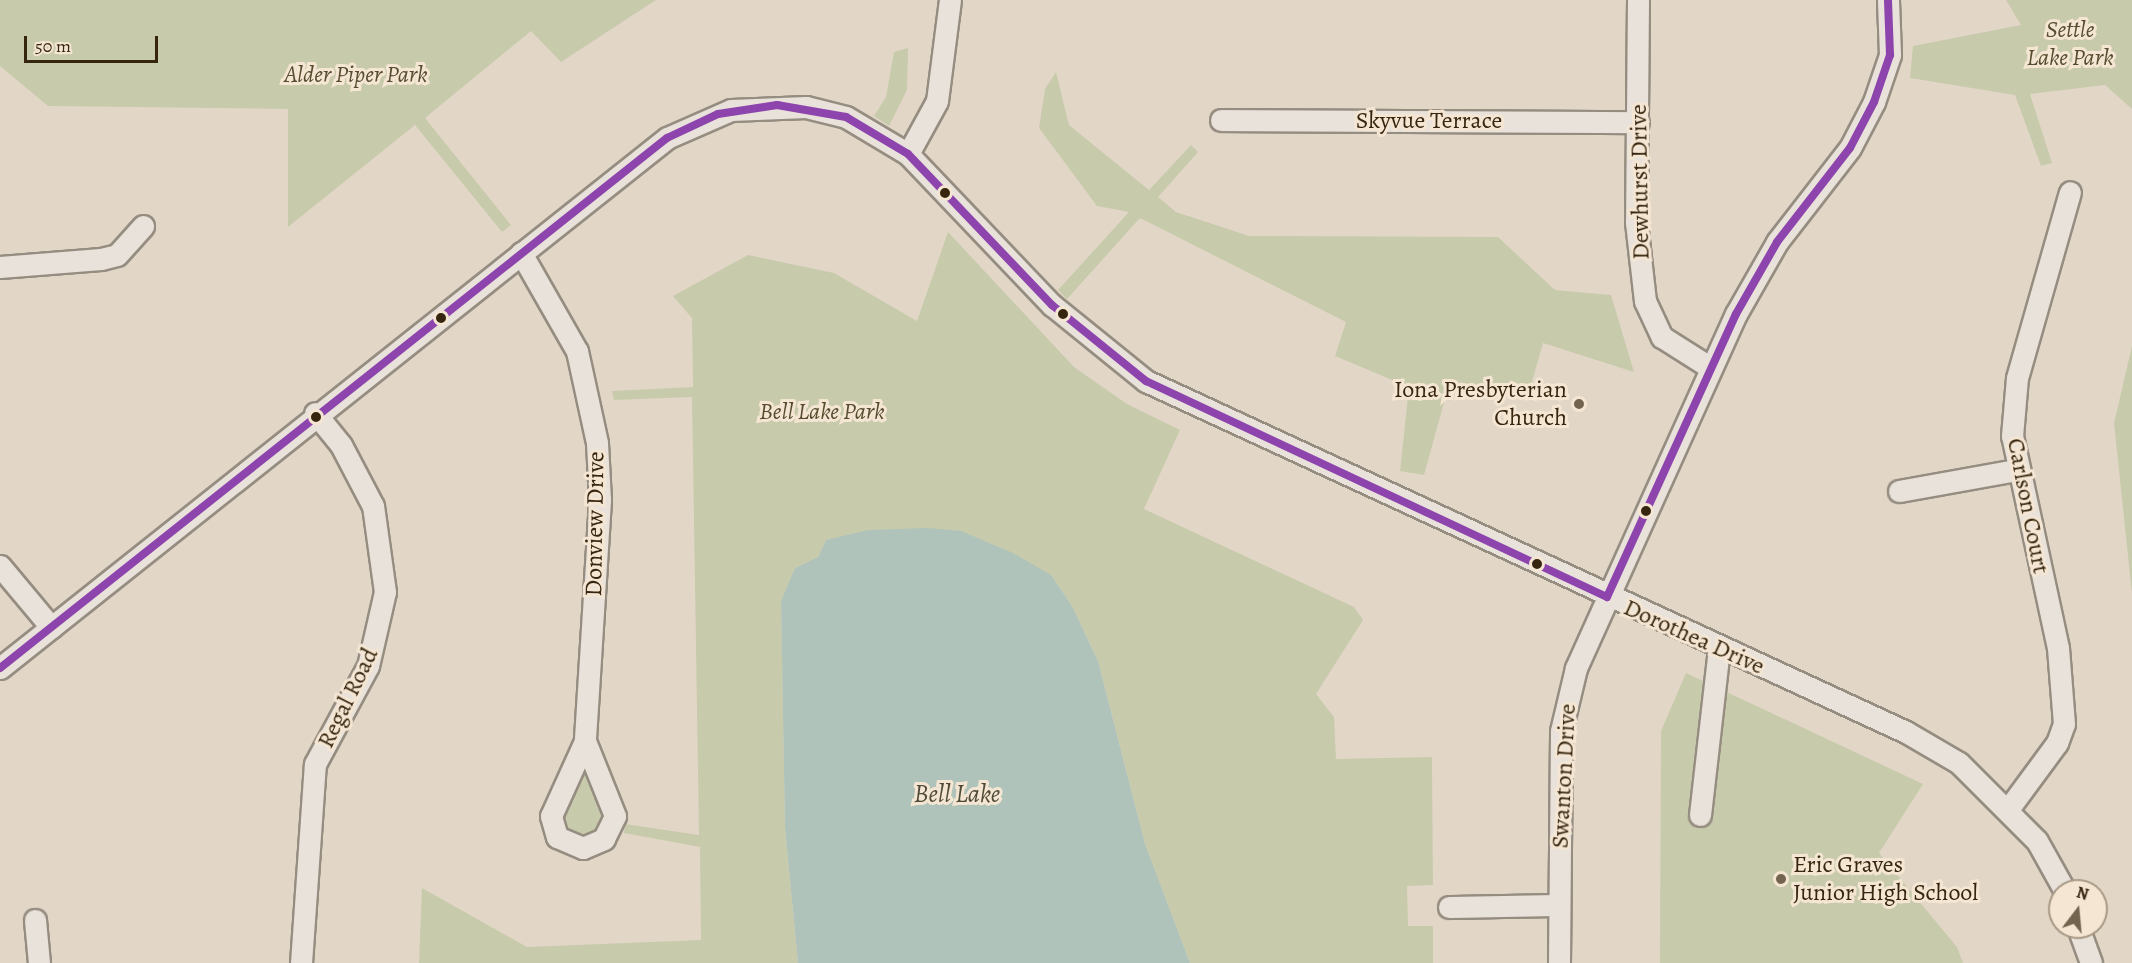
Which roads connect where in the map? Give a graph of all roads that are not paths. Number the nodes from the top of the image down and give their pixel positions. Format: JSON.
{"nodes":[{"id":1,"x":950,"y":0,"type":"edge"},
{"id":2,"x":1638,"y":0,"type":"edge"},
{"id":3,"x":1888,"y":0,"type":"edge"},
{"id":4,"x":1221,"y":120,"type":"dead end"},
{"id":5,"x":1638,"y":122,"type":"junction"},
{"id":6,"x":908,"y":154,"type":"junction"},
{"id":7,"x":2070,"y":192,"type":"dead end"},
{"id":8,"x":143,"y":226,"type":"dead end"},
{"id":9,"x":521,"y":253,"type":"junction"},
{"id":10,"x":0,"y":267,"type":"edge"},
{"id":11,"x":1711,"y":368,"type":"junction"},
{"id":12,"x":315,"y":414,"type":"junction"},
{"id":13,"x":2016,"y":470,"type":"junction"},
{"id":14,"x":1899,"y":491,"type":"dead end"},
{"id":15,"x":0,"y":566,"type":"edge"},
{"id":16,"x":1607,"y":597,"type":"junction"},
{"id":17,"x":51,"y":627,"type":"junction"},
{"id":18,"x":1719,"y":648,"type":"junction"},
{"id":19,"x":0,"y":668,"type":"edge"},
{"id":20,"x":585,"y":741,"type":"junction"},
{"id":21,"x":2009,"y":808,"type":"junction"},
{"id":22,"x":1701,"y":815,"type":"dead end"},
{"id":23,"x":2058,"y":879,"type":"edge"},
{"id":24,"x":1558,"y":905,"type":"junction"},
{"id":25,"x":1449,"y":907,"type":"dead end"},
{"id":26,"x":35,"y":920,"type":"dead end"},
{"id":27,"x":2082,"y":939,"type":"edge"},
{"id":28,"x":39,"y":963,"type":"edge"},
{"id":29,"x":301,"y":963,"type":"edge"},
{"id":30,"x":1559,"y":963,"type":"edge"},
{"id":31,"x":2091,"y":963,"type":"edge"}],
"edges":[{"from":1,"to":6,"type":"street"},
{"from":2,"to":5,"type":"street","name":"Dewhurst Drive"},
{"from":3,"to":11,"type":"street","name":"Swanton Drive"},
{"from":4,"to":5,"type":"street","name":"Skyvue Terrace"},
{"from":5,"to":11,"type":"street","name":"Dewhurst Drive"},
{"from":6,"to":9,"type":"street","name":"Dorothea Drive"},
{"from":6,"to":16,"type":"street","name":"Dorothea Drive"},
{"from":7,"to":13,"type":"street","name":"Carlson Court"},
{"from":8,"to":10,"type":"street"},
{"from":9,"to":12,"type":"street","name":"Dorothea Drive"},
{"from":9,"to":20,"type":"street","name":"Donview Drive"},
{"from":11,"to":16,"type":"street","name":"Swanton Drive"},
{"from":12,"to":17,"type":"street","name":"Dorothea Drive"},
{"from":12,"to":29,"type":"street","name":"Regal Road"},
{"from":13,"to":14,"type":"street"},
{"from":13,"to":21,"type":"street","name":"Carlson Court"},
{"from":15,"to":17,"type":"street"},
{"from":16,"to":18,"type":"street","name":"Dorothea Drive"},
{"from":16,"to":24,"type":"street","name":"Swanton Drive"},
{"from":17,"to":19,"type":"street","name":"Dorothea Drive"},
{"from":18,"to":21,"type":"street","name":"Dorothea Drive"},
{"from":18,"to":22,"type":"street"},
{"from":20,"to":20,"type":"street","name":"Donview Drive"},
{"from":21,"to":23,"type":"street","name":"Dorothea Drive"},
{"from":24,"to":25,"type":"street"},
{"from":24,"to":30,"type":"street","name":"Swanton Drive"},
{"from":26,"to":28,"type":"street"},
{"from":27,"to":31,"type":"street"}]}
